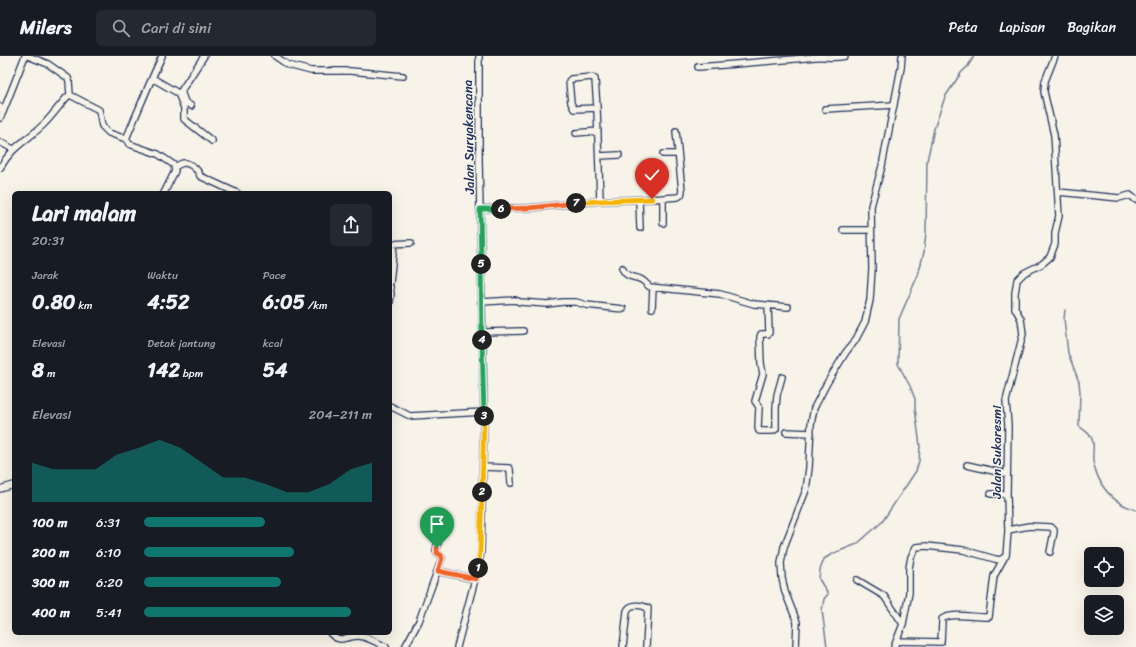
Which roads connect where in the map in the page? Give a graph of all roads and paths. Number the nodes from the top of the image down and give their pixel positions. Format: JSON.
{"nodes":[{"id":1,"x":26,"y":56,"type":"edge"},
{"id":2,"x":162,"y":56,"type":"edge"},
{"id":3,"x":204,"y":56,"type":"edge"},
{"id":4,"x":275,"y":56,"type":"edge"},
{"id":5,"x":479,"y":56,"type":"edge"},
{"id":6,"x":845,"y":56,"type":"edge"},
{"id":7,"x":902,"y":56,"type":"edge"},
{"id":8,"x":1055,"y":56,"type":"edge"},
{"id":9,"x":698,"y":67,"type":"dead end"},
{"id":10,"x":403,"y":76,"type":"dead end"},
{"id":11,"x":152,"y":78,"type":"junction"},
{"id":12,"x":70,"y":95,"type":"junction"},
{"id":13,"x":894,"y":105,"type":"junction"},
{"id":14,"x":191,"y":106,"type":"dead end"},
{"id":15,"x":597,"y":108,"type":"junction"},
{"id":16,"x":2,"y":109,"type":"edge"},
{"id":17,"x":825,"y":109,"type":"dead end"},
{"id":18,"x":0,"y":118,"type":"edge"},
{"id":19,"x":598,"y":131,"type":"junction"},
{"id":20,"x":676,"y":131,"type":"dead end"},
{"id":21,"x":576,"y":133,"type":"dead end"},
{"id":22,"x":126,"y":139,"type":"junction"},
{"id":23,"x":212,"y":141,"type":"dead end"},
{"id":24,"x":0,"y":142,"type":"edge"},
{"id":25,"x":13,"y":149,"type":"junction"},
{"id":26,"x":663,"y":154,"type":"dead end"},
{"id":27,"x":678,"y":154,"type":"junction"},
{"id":28,"x":619,"y":155,"type":"dead end"},
{"id":29,"x":599,"y":156,"type":"junction"},
{"id":30,"x":175,"y":167,"type":"junction"},
{"id":31,"x":0,"y":168,"type":"edge"},
{"id":32,"x":165,"y":191,"type":"edge"},
{"id":33,"x":233,"y":191,"type":"edge"},
{"id":34,"x":1058,"y":192,"type":"junction"},
{"id":35,"x":663,"y":199,"type":"junction"},
{"id":36,"x":639,"y":200,"type":"junction"},
{"id":37,"x":1136,"y":200,"type":"edge"},
{"id":38,"x":600,"y":201,"type":"junction"},
{"id":39,"x":480,"y":209,"type":"junction"},
{"id":40,"x":663,"y":223,"type":"dead end"},
{"id":41,"x":640,"y":228,"type":"dead end"},
{"id":42,"x":843,"y":230,"type":"dead end"},
{"id":43,"x":872,"y":230,"type":"junction"},
{"id":44,"x":411,"y":243,"type":"dead end"},
{"id":45,"x":392,"y":244,"type":"edge"},
{"id":46,"x":622,"y":268,"type":"dead end"},
{"id":47,"x":653,"y":288,"type":"junction"},
{"id":48,"x":481,"y":302,"type":"junction"},
{"id":49,"x":768,"y":306,"type":"junction"},
{"id":50,"x":788,"y":307,"type":"dead end"},
{"id":51,"x":652,"y":308,"type":"dead end"},
{"id":52,"x":623,"y":309,"type":"dead end"},
{"id":53,"x":523,"y":331,"type":"dead end"},
{"id":54,"x":482,"y":332,"type":"junction"},
{"id":55,"x":782,"y":377,"type":"dead end"},
{"id":56,"x":392,"y":407,"type":"edge"},
{"id":57,"x":484,"y":412,"type":"junction"},
{"id":58,"x":786,"y":432,"type":"dead end"},
{"id":59,"x":811,"y":433,"type":"junction"},
{"id":60,"x":967,"y":465,"type":"dead end"},
{"id":61,"x":483,"y":467,"type":"junction"},
{"id":62,"x":1007,"y":474,"type":"junction"},
{"id":63,"x":511,"y":483,"type":"dead end"},
{"id":64,"x":12,"y":486,"type":"edge"},
{"id":65,"x":0,"y":490,"type":"edge"},
{"id":66,"x":991,"y":494,"type":"dead end"},
{"id":67,"x":1007,"y":494,"type":"junction"},
{"id":68,"x":443,"y":518,"type":"dead end"},
{"id":69,"x":1008,"y":530,"type":"junction"},
{"id":70,"x":1050,"y":552,"type":"dead end"},
{"id":71,"x":1004,"y":558,"type":"junction"},
{"id":72,"x":438,"y":571,"type":"junction"},
{"id":73,"x":476,"y":579,"type":"junction"},
{"id":74,"x":857,"y":580,"type":"dead end"},
{"id":75,"x":903,"y":624,"type":"junction"},
{"id":76,"x":332,"y":635,"type":"edge"},
{"id":77,"x":897,"y":641,"type":"junction"},
{"id":78,"x":386,"y":647,"type":"edge"},
{"id":79,"x":405,"y":647,"type":"edge"},
{"id":80,"x":457,"y":647,"type":"edge"},
{"id":81,"x":622,"y":647,"type":"edge"},
{"id":82,"x":646,"y":647,"type":"edge"},
{"id":83,"x":796,"y":647,"type":"edge"},
{"id":84,"x":894,"y":647,"type":"edge"}],
"edges":[{"from":1,"to":12,"type":"street"},
{"from":1,"to":16,"type":"street"},
{"from":2,"to":11,"type":"street"},
{"from":3,"to":14,"type":"street"},
{"from":4,"to":10,"type":"street"},
{"from":5,"to":39,"type":"street","name":"Jalan Suryakencana"},
{"from":6,"to":9,"type":"street"},
{"from":7,"to":13,"type":"street"},
{"from":8,"to":34,"type":"street","name":"Jalan Sukaresmi"},
{"from":11,"to":22,"type":"street"},
{"from":11,"to":23,"type":"street"},
{"from":12,"to":22,"type":"street"},
{"from":12,"to":25,"type":"street"},
{"from":13,"to":17,"type":"street"},
{"from":13,"to":43,"type":"street"},
{"from":15,"to":15,"type":"street"},
{"from":15,"to":19,"type":"street"},
{"from":16,"to":18,"type":"street"},
{"from":19,"to":21,"type":"street"},
{"from":19,"to":29,"type":"street"},
{"from":20,"to":27,"type":"street"},
{"from":22,"to":30,"type":"street"},
{"from":24,"to":25,"type":"street"},
{"from":25,"to":31,"type":"street"},
{"from":26,"to":27,"type":"street"},
{"from":27,"to":35,"type":"street"},
{"from":28,"to":29,"type":"street"},
{"from":29,"to":38,"type":"street"},
{"from":30,"to":32,"type":"street"},
{"from":30,"to":33,"type":"street"},
{"from":34,"to":37,"type":"street"},
{"from":34,"to":62,"type":"street","name":"Jalan Sukaresmi"},
{"from":35,"to":36,"type":"street"},
{"from":35,"to":40,"type":"street"},
{"from":36,"to":38,"type":"street"},
{"from":36,"to":41,"type":"street"},
{"from":38,"to":39,"type":"street"},
{"from":39,"to":48,"type":"street","name":"Jalan Suryakencana"},
{"from":42,"to":43,"type":"street"},
{"from":43,"to":59,"type":"street"},
{"from":44,"to":45,"type":"street"},
{"from":46,"to":47,"type":"street"},
{"from":47,"to":49,"type":"street"},
{"from":47,"to":51,"type":"street"},
{"from":48,"to":52,"type":"street"},
{"from":48,"to":54,"type":"street","name":"Jalan Suryakencana"},
{"from":49,"to":50,"type":"street"},
{"from":49,"to":55,"type":"street"},
{"from":53,"to":54,"type":"street"},
{"from":54,"to":57,"type":"street","name":"Jalan Suryakencana"},
{"from":56,"to":57,"type":"street"},
{"from":57,"to":61,"type":"street","name":"Jalan Suryakencana"},
{"from":58,"to":59,"type":"street"},
{"from":59,"to":83,"type":"street"},
{"from":60,"to":62,"type":"street"},
{"from":61,"to":63,"type":"street"},
{"from":61,"to":73,"type":"street","name":"Jalan Suryakencana"},
{"from":62,"to":67,"type":"street","name":"Jalan Sukaresmi"},
{"from":64,"to":65,"type":"street"},
{"from":66,"to":67,"type":"street"},
{"from":67,"to":69,"type":"street","name":"Jalan Sukaresmi"},
{"from":68,"to":72,"type":"street"},
{"from":69,"to":70,"type":"street"},
{"from":69,"to":71,"type":"street","name":"Jalan Sukaresmi"},
{"from":71,"to":75,"type":"street"},
{"from":71,"to":77,"type":"street","name":"Jalan Sukaresmi"},
{"from":72,"to":73,"type":"street"},
{"from":72,"to":79,"type":"street"},
{"from":73,"to":80,"type":"street","name":"Jalan Suryakencana"},
{"from":74,"to":75,"type":"street"},
{"from":75,"to":77,"type":"street"},
{"from":76,"to":78,"type":"street"},
{"from":77,"to":84,"type":"street"},
{"from":81,"to":82,"type":"street"}]}
